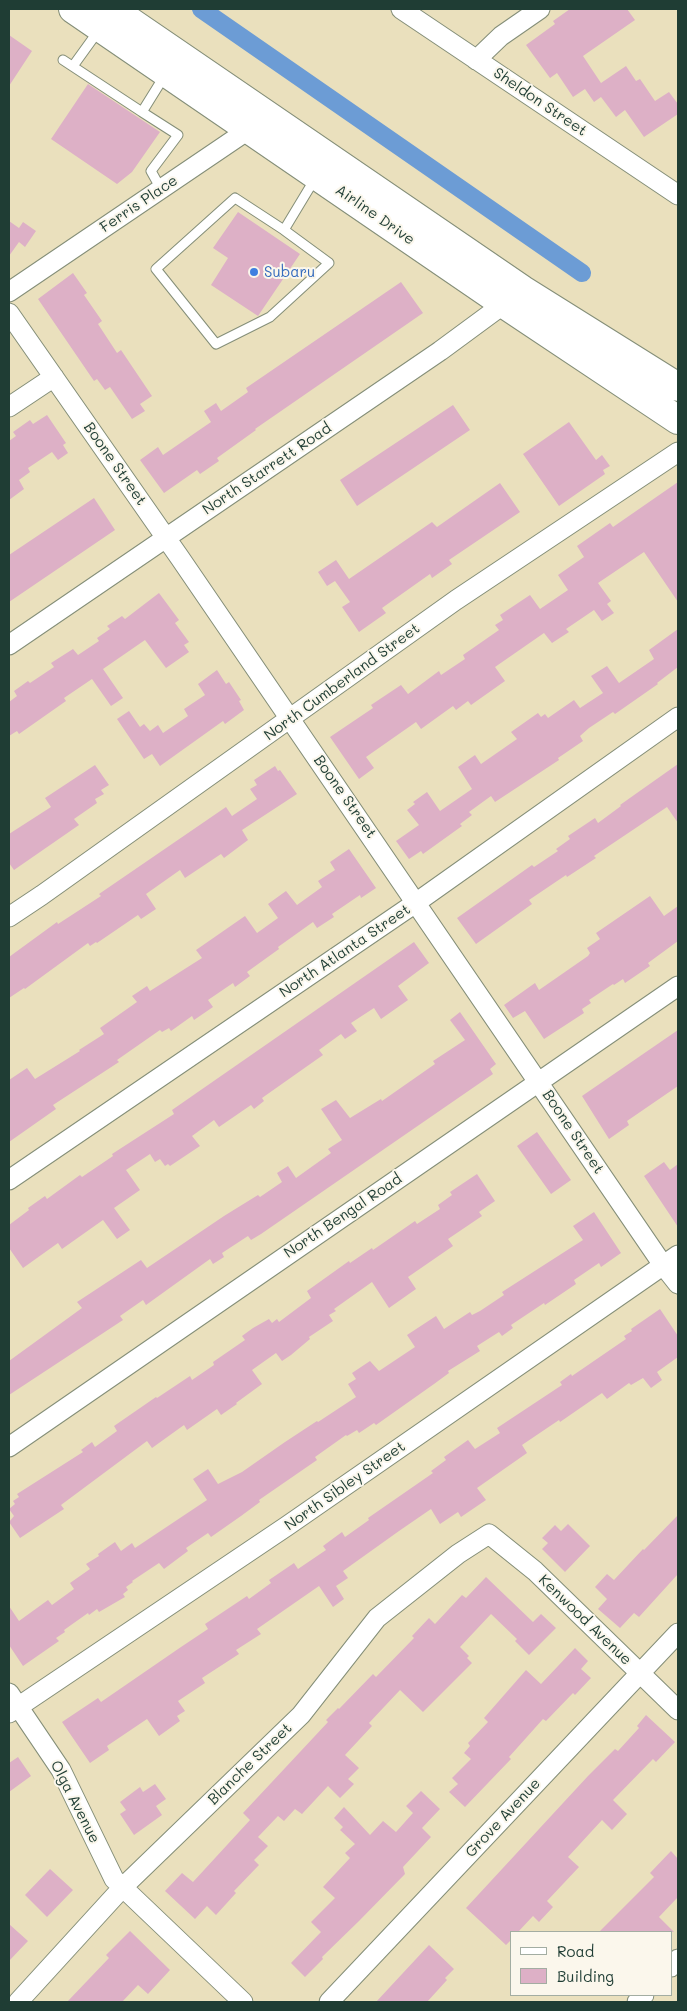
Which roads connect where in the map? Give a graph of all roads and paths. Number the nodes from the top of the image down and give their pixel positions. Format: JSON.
{"nodes":[{"id":1,"x":401,"y":9,"type":"edge"},
{"id":2,"x":540,"y":9,"type":"edge"},
{"id":3,"x":93,"y":14,"type":"edge"},
{"id":4,"x":63,"y":60,"type":"dead end"},
{"id":5,"x":476,"y":60,"type":"junction"},
{"id":6,"x":73,"y":66,"type":"junction"},
{"id":7,"x":166,"y":72,"type":"junction"},
{"id":8,"x":142,"y":112,"type":"junction"},
{"id":9,"x":259,"y":122,"type":"junction"},
{"id":10,"x":317,"y":175,"type":"junction"},
{"id":11,"x":161,"y":189,"type":"junction"},
{"id":12,"x":677,"y":192,"type":"edge"},
{"id":13,"x":284,"y":230,"type":"junction"},
{"id":14,"x":9,"y":292,"type":"edge"},
{"id":15,"x":513,"y":297,"type":"junction"},
{"id":16,"x":9,"y":313,"type":"edge"},
{"id":17,"x":54,"y":377,"type":"junction"},
{"id":18,"x":678,"y":387,"type":"edge"},
{"id":19,"x":9,"y":407,"type":"edge"},
{"id":20,"x":678,"y":420,"type":"edge"},
{"id":21,"x":678,"y":452,"type":"edge"},
{"id":22,"x":166,"y":537,"type":"junction"},
{"id":23,"x":9,"y":645,"type":"edge"},
{"id":24,"x":678,"y":717,"type":"edge"},
{"id":25,"x":291,"y":719,"type":"junction"},
{"id":26,"x":417,"y":902,"type":"junction"},
{"id":27,"x":9,"y":917,"type":"edge"},
{"id":28,"x":678,"y":986,"type":"edge"},
{"id":29,"x":539,"y":1082,"type":"junction"},
{"id":30,"x":9,"y":1180,"type":"edge"},
{"id":31,"x":671,"y":1260,"type":"edge"},
{"id":32,"x":678,"y":1284,"type":"edge"},
{"id":33,"x":9,"y":1447,"type":"edge"},
{"id":34,"x":488,"y":1534,"type":"joint"},
{"id":35,"x":678,"y":1633,"type":"edge"},
{"id":36,"x":641,"y":1673,"type":"junction"},
{"id":37,"x":12,"y":1704,"type":"edge"},
{"id":38,"x":678,"y":1710,"type":"edge"},
{"id":39,"x":122,"y":1887,"type":"junction"},
{"id":40,"x":18,"y":2002,"type":"edge"},
{"id":41,"x":243,"y":2002,"type":"edge"},
{"id":42,"x":328,"y":2002,"type":"edge"}],
"edges":[{"from":1,"to":5,"type":"street","name":"Sheldon Street"},
{"from":2,"to":5,"type":"street"},
{"from":3,"to":6,"type":"lane"},
{"from":3,"to":7,"type":"highway","name":"Airline Drive"},
{"from":3,"to":9,"type":"highway","name":"Airline Drive"},
{"from":4,"to":6,"type":"lane"},
{"from":5,"to":12,"type":"street","name":"Sheldon Street"},
{"from":6,"to":8,"type":"lane"},
{"from":7,"to":8,"type":"lane"},
{"from":7,"to":9,"type":"highway","name":"Airline Drive"},
{"from":8,"to":11,"type":"lane"},
{"from":9,"to":10,"type":"highway","name":"Airline Drive"},
{"from":9,"to":11,"type":"street","name":"Ferris Place"},
{"from":9,"to":15,"type":"highway","name":"Airline Drive"},
{"from":10,"to":13,"type":"lane"},
{"from":10,"to":15,"type":"highway","name":"Airline Drive"},
{"from":11,"to":14,"type":"street","name":"Ferris Place"},
{"from":13,"to":13,"type":"lane"},
{"from":15,"to":18,"type":"highway","name":"Airline Drive"},
{"from":15,"to":20,"type":"highway","name":"Airline Drive"},
{"from":15,"to":22,"type":"street","name":"North Starrett Road"},
{"from":16,"to":17,"type":"street","name":"Boone Street"},
{"from":17,"to":19,"type":"street"},
{"from":17,"to":22,"type":"street","name":"Boone Street"},
{"from":21,"to":25,"type":"street","name":"North Cumberland Street"},
{"from":22,"to":23,"type":"street","name":"North Starrett Road"},
{"from":22,"to":25,"type":"street","name":"Boone Street"},
{"from":24,"to":26,"type":"street","name":"North Atlanta Street"},
{"from":25,"to":26,"type":"street","name":"Boone Street"},
{"from":25,"to":27,"type":"street","name":"North Cumberland Street"},
{"from":26,"to":29,"type":"street","name":"Boone Street"},
{"from":26,"to":30,"type":"street","name":"North Atlanta Street"},
{"from":28,"to":29,"type":"street","name":"North Bengal Road"},
{"from":29,"to":31,"type":"street","name":"Boone Street"},
{"from":29,"to":33,"type":"street","name":"North Bengal Road"},
{"from":31,"to":32,"type":"street","name":"Boone Street"},
{"from":31,"to":37,"type":"street","name":"North Sibley Street"},
{"from":34,"to":36,"type":"street","name":"Kenwood Avenue"},
{"from":34,"to":39,"type":"street","name":"Blanche Street"},
{"from":35,"to":36,"type":"street","name":"Grove Avenue"},
{"from":36,"to":38,"type":"street","name":"Kenwood Avenue"},
{"from":36,"to":42,"type":"street","name":"Grove Avenue"},
{"from":37,"to":39,"type":"street","name":"Olga Avenue"},
{"from":39,"to":40,"type":"street","name":"Blanche Street"},
{"from":39,"to":41,"type":"street","name":"Olga Avenue"}]}
